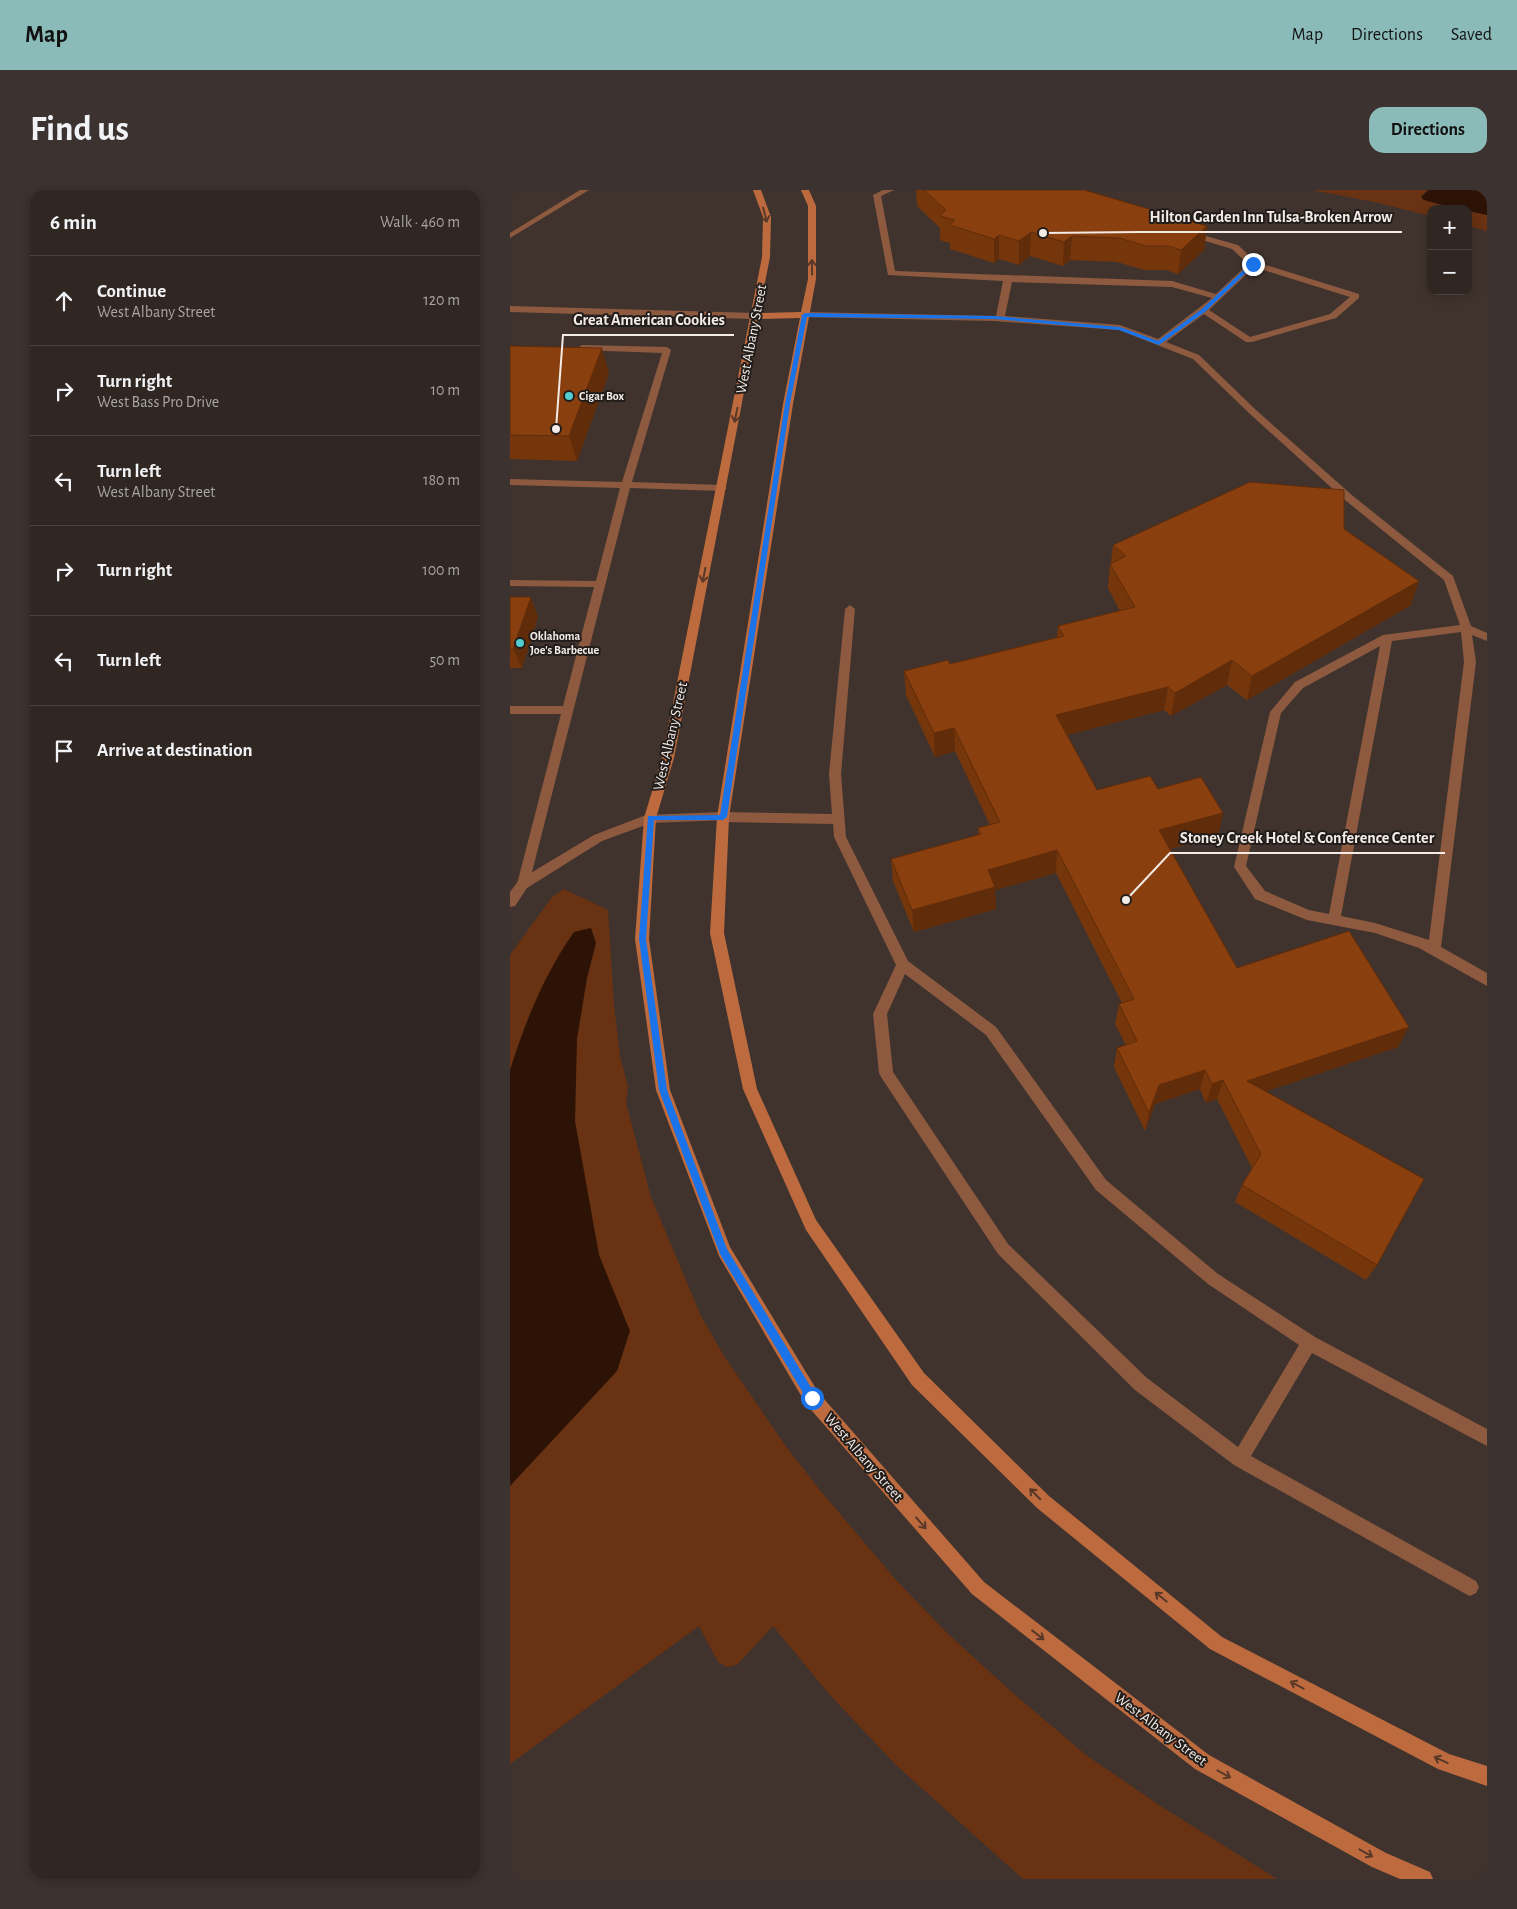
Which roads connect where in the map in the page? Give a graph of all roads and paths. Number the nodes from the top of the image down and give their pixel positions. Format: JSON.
{"nodes":[{"id":1,"x":585,"y":190,"type":"edge"},
{"id":2,"x":757,"y":190,"type":"edge"},
{"id":3,"x":805,"y":190,"type":"edge"},
{"id":4,"x":890,"y":190,"type":"edge"},
{"id":5,"x":1180,"y":230,"type":"edge"},
{"id":6,"x":510,"y":236,"type":"edge"},
{"id":7,"x":1253,"y":264,"type":"junction"},
{"id":8,"x":1008,"y":279,"type":"junction"},
{"id":9,"x":1218,"y":297,"type":"junction"},
{"id":10,"x":510,"y":309,"type":"edge"},
{"id":11,"x":1204,"y":310,"type":"junction"},
{"id":12,"x":805,"y":315,"type":"junction"},
{"id":13,"x":755,"y":316,"type":"junction"},
{"id":14,"x":1000,"y":318,"type":"junction"},
{"id":15,"x":1159,"y":343,"type":"junction"},
{"id":16,"x":569,"y":348,"type":"edge"},
{"id":17,"x":510,"y":482,"type":"edge"},
{"id":18,"x":626,"y":485,"type":"junction"},
{"id":19,"x":722,"y":488,"type":"junction"},
{"id":20,"x":510,"y":583,"type":"edge"},
{"id":21,"x":601,"y":584,"type":"junction"},
{"id":22,"x":850,"y":609,"type":"dead end"},
{"id":23,"x":1466,"y":628,"type":"junction"},
{"id":24,"x":1487,"y":637,"type":"edge"},
{"id":25,"x":1387,"y":638,"type":"junction"},
{"id":26,"x":510,"y":710,"type":"edge"},
{"id":27,"x":568,"y":710,"type":"junction"},
{"id":28,"x":723,"y":817,"type":"junction"},
{"id":29,"x":650,"y":818,"type":"junction"},
{"id":30,"x":838,"y":819,"type":"junction"},
{"id":31,"x":523,"y":884,"type":"junction"},
{"id":32,"x":510,"y":902,"type":"edge"},
{"id":33,"x":1334,"y":921,"type":"junction"},
{"id":34,"x":1434,"y":949,"type":"junction"},
{"id":35,"x":903,"y":965,"type":"junction"},
{"id":36,"x":1487,"y":980,"type":"edge"},
{"id":37,"x":1309,"y":1344,"type":"junction"},
{"id":38,"x":1487,"y":1438,"type":"edge"},
{"id":39,"x":1240,"y":1458,"type":"junction"},
{"id":40,"x":1470,"y":1587,"type":"dead end"},
{"id":41,"x":1487,"y":1776,"type":"edge"},
{"id":42,"x":1423,"y":1879,"type":"edge"}],
"edges":[{"from":1,"to":6,"type":"street"},
{"from":2,"to":13,"type":"main road","name":"West Albany Street","one_way":true},
{"from":12,"to":3,"type":"main road","one_way":true},
{"from":4,"to":8,"type":"street"},
{"from":5,"to":7,"type":"street"},
{"from":7,"to":9,"type":"street"},
{"from":7,"to":11,"type":"street"},
{"from":8,"to":9,"type":"street"},
{"from":8,"to":14,"type":"street"},
{"from":9,"to":11,"type":"street"},
{"from":10,"to":13,"type":"street"},
{"from":11,"to":15,"type":"street"},
{"from":12,"to":13,"type":"main road"},
{"from":12,"to":14,"type":"street"},
{"from":12,"to":28,"type":"main road"},
{"from":13,"to":19,"type":"main road","name":"West Albany Street","one_way":true},
{"from":14,"to":15,"type":"street"},
{"from":15,"to":23,"type":"street"},
{"from":16,"to":18,"type":"street"},
{"from":17,"to":18,"type":"street"},
{"from":18,"to":19,"type":"street"},
{"from":18,"to":21,"type":"street"},
{"from":19,"to":29,"type":"main road","name":"West Albany Street","one_way":true},
{"from":20,"to":21,"type":"street"},
{"from":21,"to":27,"type":"street"},
{"from":22,"to":30,"type":"street"},
{"from":23,"to":24,"type":"street"},
{"from":23,"to":25,"type":"street"},
{"from":23,"to":34,"type":"street"},
{"from":25,"to":33,"type":"lane"},
{"from":25,"to":33,"type":"street"},
{"from":26,"to":27,"type":"street"},
{"from":27,"to":31,"type":"street"},
{"from":28,"to":29,"type":"street"},
{"from":28,"to":30,"type":"street"},
{"from":41,"to":28,"type":"main road","one_way":true},
{"from":29,"to":31,"type":"street"},
{"from":29,"to":42,"type":"main road","name":"West Albany Street","one_way":true},
{"from":30,"to":35,"type":"street"},
{"from":31,"to":32,"type":"street"},
{"from":33,"to":34,"type":"street"},
{"from":34,"to":36,"type":"street"},
{"from":35,"to":37,"type":"street"},
{"from":35,"to":39,"type":"street"},
{"from":37,"to":38,"type":"street"},
{"from":37,"to":39,"type":"street"},
{"from":39,"to":40,"type":"street"}]}
